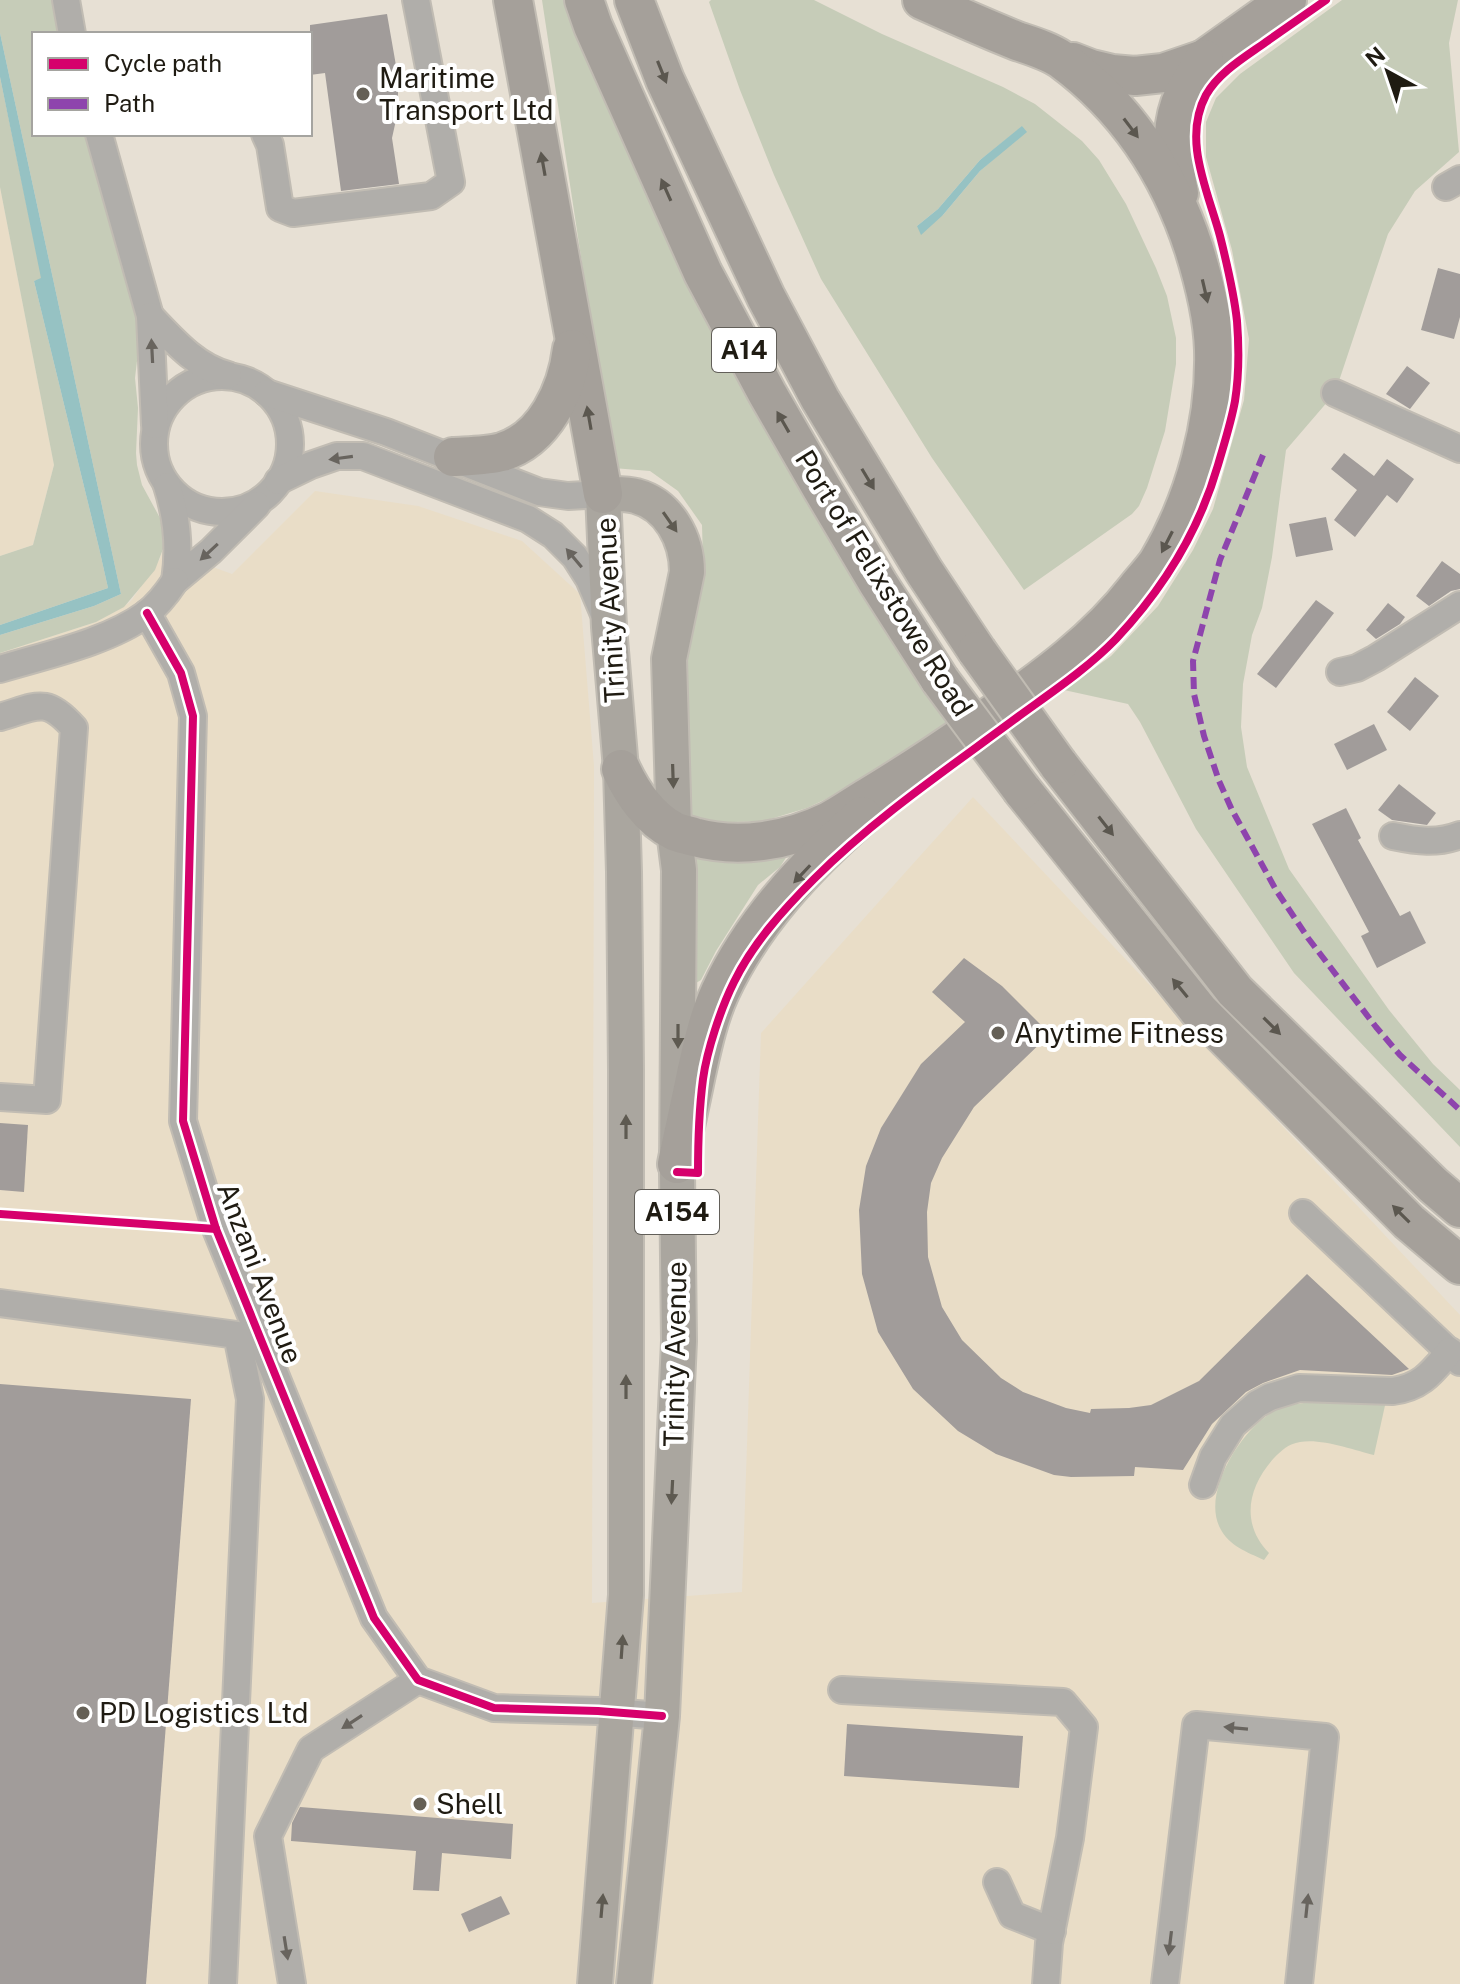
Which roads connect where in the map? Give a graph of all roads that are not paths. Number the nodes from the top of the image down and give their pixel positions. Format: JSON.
{"nodes":[{"id":1,"x":66,"y":0,"type":"edge"},
{"id":2,"x":416,"y":0,"type":"edge"},
{"id":3,"x":513,"y":0,"type":"edge"},
{"id":4,"x":584,"y":0,"type":"edge"},
{"id":5,"x":634,"y":0,"type":"edge"},
{"id":6,"x":922,"y":0,"type":"edge"},
{"id":7,"x":1287,"y":0,"type":"edge"},
{"id":8,"x":72,"y":32,"type":"edge"},
{"id":9,"x":1058,"y":57,"type":"junction"},
{"id":10,"x":1204,"y":59,"type":"junction"},
{"id":11,"x":102,"y":136,"type":"edge"},
{"id":12,"x":266,"y":136,"type":"edge"},
{"id":13,"x":1183,"y":216,"type":"junction"},
{"id":14,"x":150,"y":316,"type":"junction"},
{"id":15,"x":573,"y":333,"type":"junction"},
{"id":16,"x":242,"y":379,"type":"junction"},
{"id":17,"x":267,"y":393,"type":"junction"},
{"id":18,"x":1335,"y":393,"type":"dead end"},
{"id":19,"x":155,"y":429,"type":"junction"},
{"id":20,"x":1460,"y":449,"type":"edge"},
{"id":21,"x":453,"y":457,"type":"junction"},
{"id":22,"x":167,"y":485,"type":"junction"},
{"id":23,"x":272,"y":489,"type":"junction"},
{"id":24,"x":603,"y":494,"type":"junction"},
{"id":25,"x":175,"y":581,"type":"junction"},
{"id":26,"x":1460,"y":605,"type":"edge"},
{"id":27,"x":147,"y":613,"type":"junction"},
{"id":28,"x":609,"y":627,"type":"junction"},
{"id":29,"x":0,"y":669,"type":"edge"},
{"id":30,"x":1340,"y":672,"type":"dead end"},
{"id":31,"x":0,"y":717,"type":"edge"},
{"id":32,"x":922,"y":765,"type":"junction"},
{"id":33,"x":621,"y":769,"type":"junction"},
{"id":34,"x":674,"y":831,"type":"junction"},
{"id":35,"x":1460,"y":835,"type":"edge"},
{"id":36,"x":1393,"y":836,"type":"dead end"},
{"id":37,"x":0,"y":1097,"type":"edge"},
{"id":38,"x":677,"y":1164,"type":"junction"},
{"id":39,"x":1460,"y":1208,"type":"edge"},
{"id":40,"x":1303,"y":1213,"type":"dead end"},
{"id":41,"x":1460,"y":1265,"type":"edge"},
{"id":42,"x":0,"y":1303,"type":"edge"},
{"id":43,"x":1455,"y":1357,"type":"edge"},
{"id":44,"x":1203,"y":1485,"type":"dead end"},
{"id":45,"x":418,"y":1680,"type":"junction"},
{"id":46,"x":842,"y":1690,"type":"dead end"},
{"id":47,"x":618,"y":1713,"type":"junction"},
{"id":48,"x":662,"y":1716,"type":"junction"},
{"id":49,"x":997,"y":1882,"type":"dead end"},
{"id":50,"x":1052,"y":1931,"type":"junction"},
{"id":51,"x":223,"y":1984,"type":"edge"},
{"id":52,"x":292,"y":1984,"type":"edge"},
{"id":53,"x":595,"y":1984,"type":"edge"},
{"id":54,"x":634,"y":1984,"type":"edge"},
{"id":55,"x":1046,"y":1984,"type":"edge"},
{"id":56,"x":1165,"y":1984,"type":"edge"},
{"id":57,"x":1299,"y":1984,"type":"edge"}],
"edges":[{"from":1,"to":8,"type":"street"},
{"from":2,"to":12,"type":"street"},
{"from":15,"to":3,"type":"highway","one_way":true},
{"from":41,"to":4,"type":"highway","name":"Port of Felixstowe Road","number":"A14","one_way":true,"bridge":true},
{"from":5,"to":39,"type":"highway","name":"Port of Felixstowe Road","number":"A14","one_way":true,"bridge":true},
{"from":6,"to":9,"type":"highway"},
{"from":7,"to":10,"type":"highway"},
{"from":9,"to":10,"type":"highway"},
{"from":9,"to":13,"type":"highway","one_way":true},
{"from":10,"to":13,"type":"highway"},
{"from":11,"to":14,"type":"street"},
{"from":13,"to":32,"type":"highway","one_way":true},
{"from":14,"to":16,"type":"street"},
{"from":19,"to":14,"type":"street","one_way":true},
{"from":15,"to":21,"type":"highway"},
{"from":24,"to":15,"type":"highway","one_way":true},
{"from":16,"to":17,"type":"street"},
{"from":16,"to":19,"type":"street"},
{"from":17,"to":21,"type":"street"},
{"from":17,"to":23,"type":"street"},
{"from":18,"to":20,"type":"street"},
{"from":19,"to":22,"type":"street"},
{"from":21,"to":24,"type":"street"},
{"from":22,"to":23,"type":"street"},
{"from":22,"to":25,"type":"street"},
{"from":23,"to":25,"type":"street","one_way":true},
{"from":28,"to":23,"type":"street","one_way":true},
{"from":24,"to":28,"type":"main road","name":"Trinity Avenue","number":"A154"},
{"from":24,"to":34,"type":"main road","name":"Trinity Avenue","number":"A154","one_way":true},
{"from":25,"to":27,"type":"street"},
{"from":26,"to":30,"type":"street"},
{"from":27,"to":29,"type":"street"},
{"from":27,"to":45,"type":"street","name":"Anzani Avenue"},
{"from":28,"to":33,"type":"main road","name":"Trinity Avenue","number":"A154"},
{"from":31,"to":37,"type":"street"},
{"from":32,"to":34,"type":"highway"},
{"from":32,"to":38,"type":"highway","one_way":true},
{"from":33,"to":34,"type":"highway"},
{"from":47,"to":33,"type":"main road","name":"Trinity Avenue","number":"A154","one_way":true},
{"from":34,"to":38,"type":"main road","name":"Trinity Avenue","number":"A154","one_way":true},
{"from":35,"to":36,"type":"street"},
{"from":38,"to":48,"type":"main road","name":"Trinity Avenue","number":"A154","one_way":true},
{"from":40,"to":43,"type":"street"},
{"from":42,"to":51,"type":"street"},
{"from":43,"to":44,"type":"street"},
{"from":45,"to":47,"type":"street"},
{"from":45,"to":52,"type":"street","one_way":true},
{"from":46,"to":50,"type":"street"},
{"from":47,"to":48,"type":"street"},
{"from":53,"to":47,"type":"main road","name":"Trinity Avenue","number":"A154","one_way":true},
{"from":48,"to":54,"type":"main road","name":"Trinity Avenue","number":"A154"},
{"from":49,"to":50,"type":"street"},
{"from":50,"to":55,"type":"street"},
{"from":57,"to":56,"type":"street","one_way":true}]}
